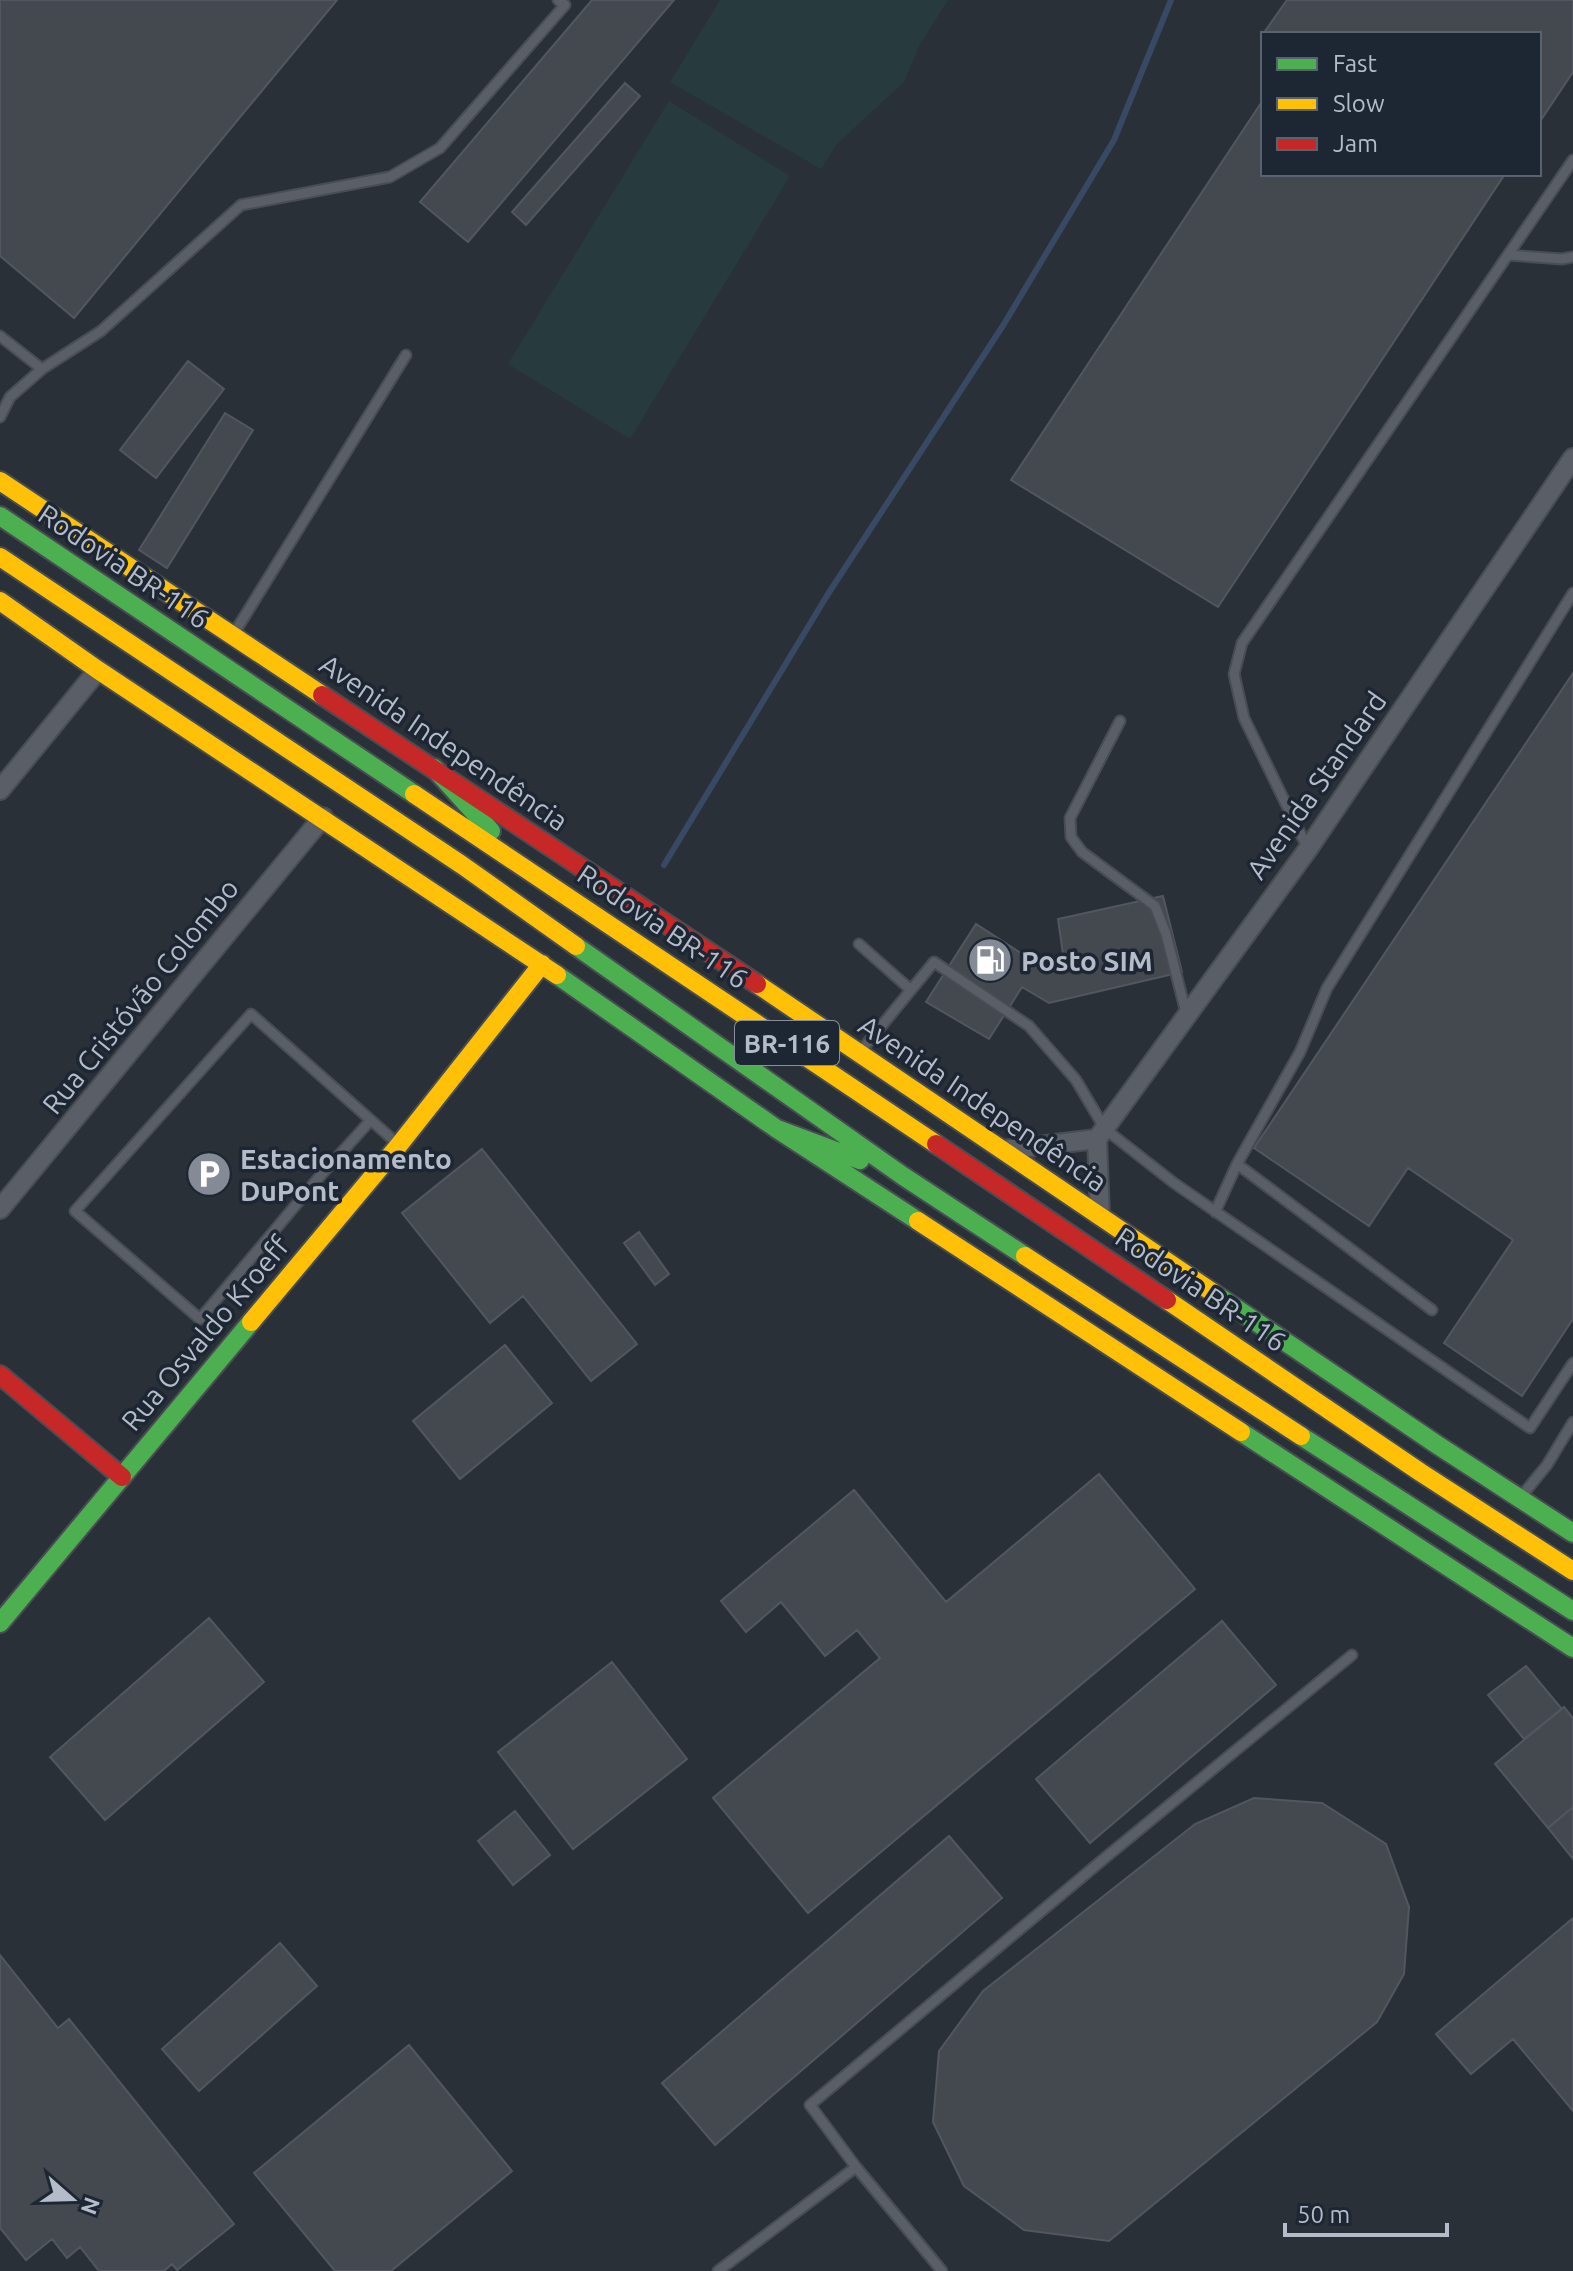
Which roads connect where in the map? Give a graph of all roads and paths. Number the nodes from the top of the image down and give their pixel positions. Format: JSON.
{"nodes":[{"id":1,"x":564,"y":2,"type":"edge"},
{"id":2,"x":1573,"y":160,"type":"edge"},
{"id":3,"x":1508,"y":255,"type":"junction"},
{"id":4,"x":1573,"y":257,"type":"edge"},
{"id":5,"x":0,"y":336,"type":"edge"},
{"id":6,"x":406,"y":355,"type":"dead end"},
{"id":7,"x":42,"y":369,"type":"junction"},
{"id":8,"x":0,"y":417,"type":"edge"},
{"id":9,"x":1573,"y":458,"type":"edge"},
{"id":10,"x":0,"y":481,"type":"edge"},
{"id":11,"x":0,"y":516,"type":"edge"},
{"id":12,"x":0,"y":557,"type":"edge"},
{"id":13,"x":1573,"y":593,"type":"edge"},
{"id":14,"x":0,"y":601,"type":"edge"},
{"id":15,"x":233,"y":635,"type":"junction"},
{"id":16,"x":98,"y":670,"type":"junction"},
{"id":17,"x":1120,"y":721,"type":"dead end"},
{"id":18,"x":434,"y":768,"type":"junction"},
{"id":19,"x":0,"y":790,"type":"edge"},
{"id":20,"x":323,"y":817,"type":"junction"},
{"id":21,"x":1308,"y":849,"type":"junction"},
{"id":22,"x":522,"y":866,"type":"junction"},
{"id":23,"x":859,"y":944,"type":"dead end"},
{"id":24,"x":542,"y":964,"type":"junction"},
{"id":25,"x":911,"y":990,"type":"junction"},
{"id":26,"x":1187,"y":1016,"type":"junction"},
{"id":27,"x":860,"y":1053,"type":"junction"},
{"id":28,"x":370,"y":1121,"type":"junction"},
{"id":29,"x":777,"y":1129,"type":"junction"},
{"id":30,"x":1101,"y":1134,"type":"junction"},
{"id":31,"x":399,"y":1145,"type":"junction"},
{"id":32,"x":1003,"y":1150,"type":"junction"},
{"id":33,"x":1237,"y":1164,"type":"junction"},
{"id":34,"x":903,"y":1176,"type":"junction"},
{"id":35,"x":0,"y":1209,"type":"edge"},
{"id":36,"x":1215,"y":1212,"type":"junction"},
{"id":37,"x":1100,"y":1215,"type":"junction"},
{"id":38,"x":1432,"y":1310,"type":"dead end"},
{"id":39,"x":1573,"y":1363,"type":"edge"},
{"id":40,"x":0,"y":1375,"type":"edge"},
{"id":41,"x":1573,"y":1422,"type":"edge"},
{"id":42,"x":122,"y":1477,"type":"junction"},
{"id":43,"x":1520,"y":1499,"type":"junction"},
{"id":44,"x":1573,"y":1533,"type":"edge"},
{"id":45,"x":1573,"y":1571,"type":"edge"},
{"id":46,"x":1573,"y":1611,"type":"edge"},
{"id":47,"x":0,"y":1623,"type":"edge"},
{"id":48,"x":1573,"y":1648,"type":"edge"},
{"id":49,"x":1352,"y":1655,"type":"dead end"},
{"id":50,"x":856,"y":2167,"type":"junction"},
{"id":51,"x":718,"y":2271,"type":"edge"},
{"id":52,"x":942,"y":2271,"type":"edge"}],
"edges":[{"from":1,"to":7,"type":"lane"},
{"from":2,"to":3,"type":"lane"},
{"from":3,"to":4,"type":"lane"},
{"from":3,"to":21,"type":"lane"},
{"from":5,"to":7,"type":"lane"},
{"from":6,"to":15,"type":"lane"},
{"from":7,"to":8,"type":"lane"},
{"from":9,"to":21,"type":"street","name":"Avenida Standard"},
{"from":10,"to":15,"type":"main road","name":"Avenida Independência"},
{"from":11,"to":22,"type":"main road","name":"Rodovia BR-116","number":"BR-116"},
{"from":12,"to":34,"type":"main road","number":"BR-116"},
{"from":13,"to":33,"type":"lane"},
{"from":14,"to":16,"type":"main road"},
{"from":15,"to":18,"type":"main road","name":"Avenida Independência"},
{"from":16,"to":19,"type":"street"},
{"from":16,"to":20,"type":"main road"},
{"from":17,"to":26,"type":"lane"},
{"from":18,"to":22,"type":"main road"},
{"from":18,"to":27,"type":"main road","name":"Avenida Independência"},
{"from":20,"to":24,"type":"main road"},
{"from":20,"to":35,"type":"street","name":"Rua Cristóvão Colombo"},
{"from":21,"to":26,"type":"street","name":"Avenida Standard"},
{"from":22,"to":45,"type":"main road","name":"Rodovia BR-116","number":"BR-116"},
{"from":23,"to":25,"type":"lane"},
{"from":24,"to":29,"type":"main road"},
{"from":24,"to":31,"type":"main road","name":"Rua Osvaldo Kroeff"},
{"from":25,"to":27,"type":"lane"},
{"from":25,"to":30,"type":"lane"},
{"from":26,"to":30,"type":"street","name":"Avenida Standard"},
{"from":27,"to":32,"type":"main road","name":"Avenida Independência"},
{"from":28,"to":28,"type":"lane"},
{"from":28,"to":31,"type":"lane"},
{"from":29,"to":34,"type":"main road"},
{"from":29,"to":48,"type":"main road"},
{"from":30,"to":32,"type":"street"},
{"from":30,"to":36,"type":"lane"},
{"from":30,"to":37,"type":"street"},
{"from":31,"to":42,"type":"main road","name":"Rua Osvaldo Kroeff"},
{"from":32,"to":37,"type":"main road","name":"Avenida Independência"},
{"from":33,"to":36,"type":"lane"},
{"from":33,"to":38,"type":"lane"},
{"from":34,"to":46,"type":"main road","number":"BR-116"},
{"from":36,"to":39,"type":"lane"},
{"from":37,"to":43,"type":"main road","name":"Avenida Independência"},
{"from":40,"to":42,"type":"main road"},
{"from":41,"to":43,"type":"lane"},
{"from":42,"to":47,"type":"main road","name":"Rua Osvaldo Kroeff"},
{"from":43,"to":44,"type":"main road","name":"Avenida Independência"},
{"from":49,"to":50,"type":"lane"},
{"from":50,"to":51,"type":"lane"},
{"from":50,"to":52,"type":"lane"}]}
